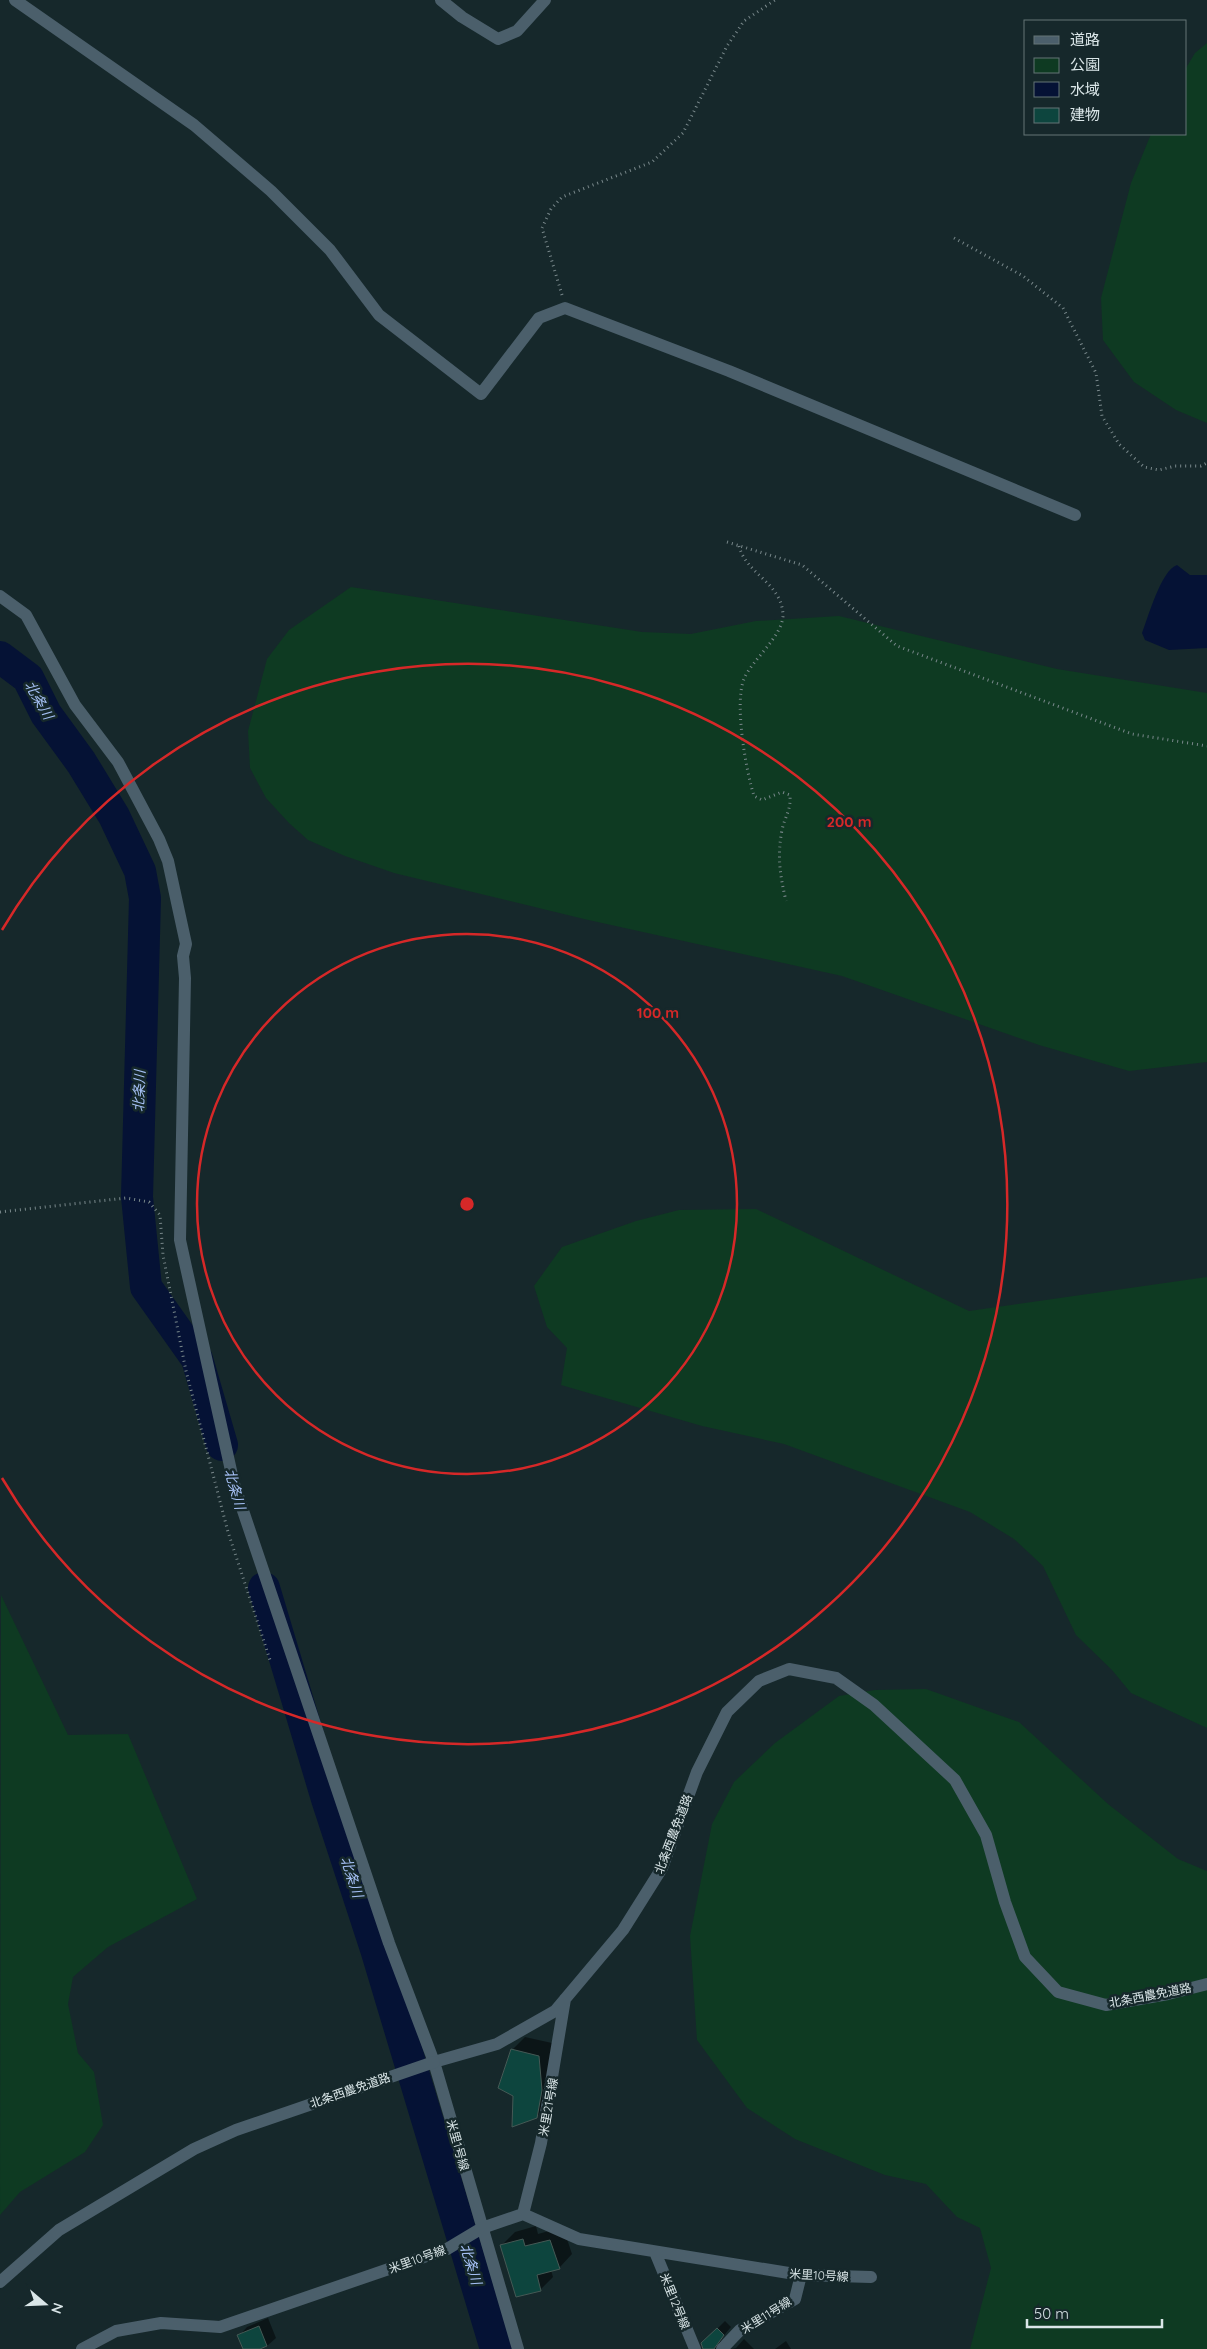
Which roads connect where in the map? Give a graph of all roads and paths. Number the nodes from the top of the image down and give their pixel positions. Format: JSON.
{"nodes":[{"id":1,"x":16,"y":0,"type":"edge"},
{"id":2,"x":441,"y":0,"type":"edge"},
{"id":3,"x":545,"y":0,"type":"edge"},
{"id":4,"x":775,"y":0,"type":"edge"},
{"id":5,"x":954,"y":238,"type":"dead end"},
{"id":6,"x":565,"y":308,"type":"junction"},
{"id":7,"x":1207,"y":463,"type":"edge"},
{"id":8,"x":1076,"y":514,"type":"dead end"},
{"id":9,"x":727,"y":542,"type":"dead end"},
{"id":10,"x":739,"y":546,"type":"junction"},
{"id":11,"x":0,"y":596,"type":"edge"},
{"id":12,"x":1207,"y":746,"type":"edge"},
{"id":13,"x":786,"y":900,"type":"dead end"},
{"id":14,"x":0,"y":1212,"type":"edge"},
{"id":15,"x":270,"y":1660,"type":"dead end"},
{"id":16,"x":1207,"y":1984,"type":"edge"},
{"id":17,"x":566,"y":1998,"type":"junction"},
{"id":18,"x":434,"y":2062,"type":"junction"},
{"id":19,"x":523,"y":2214,"type":"junction"},
{"id":20,"x":482,"y":2228,"type":"junction"},
{"id":21,"x":656,"y":2252,"type":"junction"},
{"id":22,"x":801,"y":2275,"type":"junction"},
{"id":23,"x":871,"y":2277,"type":"dead end"},
{"id":24,"x":0,"y":2282,"type":"edge"},
{"id":25,"x":82,"y":2349,"type":"edge"},
{"id":26,"x":518,"y":2349,"type":"edge"},
{"id":27,"x":695,"y":2349,"type":"edge"},
{"id":28,"x":722,"y":2349,"type":"edge"}],
"edges":[{"from":1,"to":6,"type":"street"},
{"from":2,"to":3,"type":"street"},
{"from":4,"to":6,"type":"path"},
{"from":5,"to":7,"type":"path"},
{"from":6,"to":8,"type":"street"},
{"from":9,"to":10,"type":"path"},
{"from":10,"to":12,"type":"path"},
{"from":10,"to":13,"type":"path"},
{"from":11,"to":18,"type":"street","name":"米里1号線"},
{"from":14,"to":15,"type":"path"},
{"from":16,"to":17,"type":"street","name":"北条西農免道路"},
{"from":17,"to":18,"type":"street","name":"北条西農免道路"},
{"from":17,"to":19,"type":"street","name":"米里21号線"},
{"from":18,"to":20,"type":"street","name":"米里1号線"},
{"from":18,"to":24,"type":"street","name":"北条西農免道路"},
{"from":19,"to":20,"type":"street","name":"米里10号線"},
{"from":19,"to":21,"type":"street","name":"米里10号線"},
{"from":20,"to":25,"type":"street","name":"米里10号線"},
{"from":20,"to":26,"type":"street","name":"米里1号線"},
{"from":21,"to":22,"type":"street","name":"米里10号線"},
{"from":21,"to":27,"type":"street","name":"米里12号線"},
{"from":22,"to":23,"type":"street","name":"米里10号線"},
{"from":22,"to":28,"type":"street","name":"米里11号線"}]}
